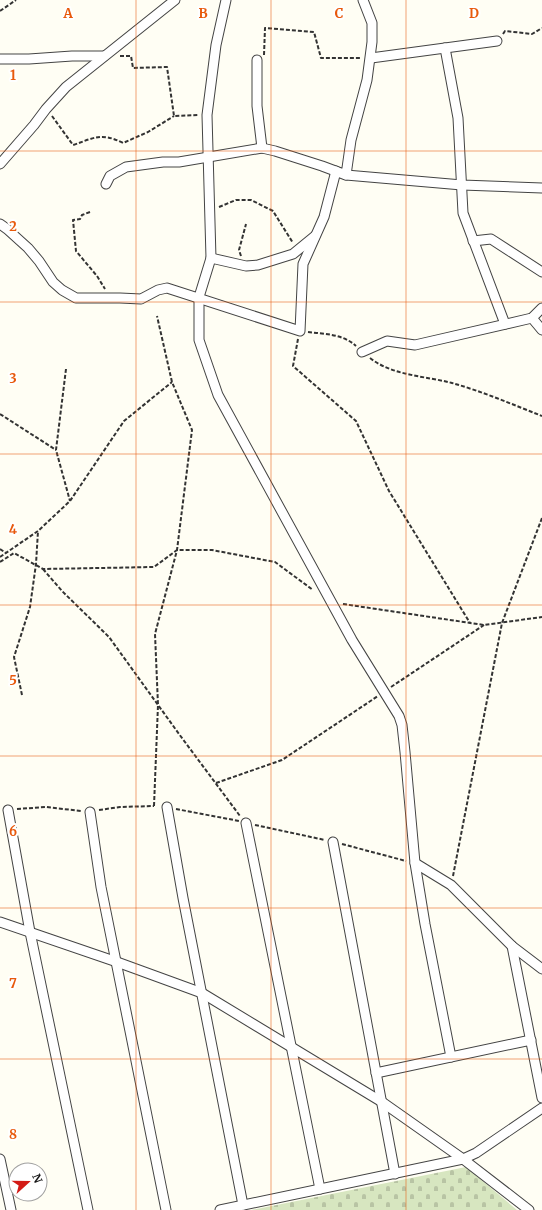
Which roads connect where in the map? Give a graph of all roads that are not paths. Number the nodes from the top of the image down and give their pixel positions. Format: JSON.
{"nodes":[{"id":1,"x":175,"y":0,"type":"edge"},
{"id":2,"x":226,"y":0,"type":"edge"},
{"id":3,"x":363,"y":0,"type":"edge"},
{"id":4,"x":497,"y":41,"type":"road end"},
{"id":5,"x":445,"y":48,"type":"junction"},
{"id":6,"x":104,"y":56,"type":"junction"},
{"id":7,"x":371,"y":58,"type":"junction"},
{"id":8,"x":0,"y":59,"type":"edge"},
{"id":9,"x":258,"y":60,"type":"road end"},
{"id":10,"x":262,"y":148,"type":"junction"},
{"id":11,"x":208,"y":157,"type":"junction"},
{"id":12,"x":0,"y":164,"type":"edge"},
{"id":13,"x":336,"y":171,"type":"junction"},
{"id":14,"x":346,"y":175,"type":"junction"},
{"id":15,"x":106,"y":184,"type":"dead end"},
{"id":16,"x":462,"y":185,"type":"junction"},
{"id":17,"x":542,"y":188,"type":"edge"},
{"id":18,"x":0,"y":224,"type":"edge"},
{"id":19,"x":318,"y":234,"type":"junction"},
{"id":20,"x":473,"y":241,"type":"junction"},
{"id":21,"x":211,"y":258,"type":"junction"},
{"id":22,"x":542,"y":272,"type":"edge"},
{"id":23,"x":199,"y":297,"type":"junction"},
{"id":24,"x":542,"y":308,"type":"edge"},
{"id":25,"x":532,"y":318,"type":"junction"},
{"id":26,"x":505,"y":324,"type":"junction"},
{"id":27,"x":542,"y":330,"type":"edge"},
{"id":28,"x":362,"y":352,"type":"road end"},
{"id":29,"x":167,"y":807,"type":"road end"},
{"id":30,"x":8,"y":810,"type":"road end"},
{"id":31,"x":90,"y":812,"type":"road end"},
{"id":32,"x":246,"y":823,"type":"road end"},
{"id":33,"x":333,"y":842,"type":"road end"},
{"id":34,"x":415,"y":863,"type":"junction"},
{"id":35,"x":0,"y":922,"type":"edge"},
{"id":36,"x":30,"y":932,"type":"junction"},
{"id":37,"x":512,"y":946,"type":"junction"},
{"id":38,"x":117,"y":962,"type":"junction"},
{"id":39,"x":542,"y":969,"type":"edge"},
{"id":40,"x":202,"y":993,"type":"junction"},
{"id":41,"x":531,"y":1040,"type":"junction"},
{"id":42,"x":292,"y":1048,"type":"junction"},
{"id":43,"x":452,"y":1056,"type":"junction"},
{"id":44,"x":376,"y":1073,"type":"junction"},
{"id":45,"x":542,"y":1098,"type":"edge"},
{"id":46,"x":382,"y":1102,"type":"junction"},
{"id":47,"x":542,"y":1108,"type":"edge"},
{"id":48,"x":0,"y":1159,"type":"edge"},
{"id":49,"x":463,"y":1159,"type":"junction"},
{"id":50,"x":395,"y":1174,"type":"junction"},
{"id":51,"x":320,"y":1189,"type":"junction"},
{"id":52,"x":243,"y":1205,"type":"junction"},
{"id":53,"x":11,"y":1210,"type":"edge"},
{"id":54,"x":88,"y":1210,"type":"edge"},
{"id":55,"x":166,"y":1210,"type":"edge"},
{"id":56,"x":220,"y":1210,"type":"edge"},
{"id":57,"x":529,"y":1210,"type":"edge"}],
"edges":[{"from":1,"to":6,"type":"street"},
{"from":2,"to":11,"type":"street"},
{"from":3,"to":7,"type":"street"},
{"from":4,"to":5,"type":"street"},
{"from":5,"to":7,"type":"street"},
{"from":5,"to":16,"type":"street"},
{"from":6,"to":8,"type":"street"},
{"from":6,"to":12,"type":"street"},
{"from":7,"to":14,"type":"street"},
{"from":9,"to":10,"type":"street"},
{"from":10,"to":11,"type":"street"},
{"from":10,"to":13,"type":"street"},
{"from":11,"to":15,"type":"street"},
{"from":11,"to":21,"type":"street"},
{"from":13,"to":14,"type":"street"},
{"from":13,"to":19,"type":"street"},
{"from":14,"to":16,"type":"street"},
{"from":16,"to":17,"type":"street"},
{"from":16,"to":20,"type":"street"},
{"from":18,"to":23,"type":"street"},
{"from":19,"to":21,"type":"street"},
{"from":19,"to":23,"type":"street"},
{"from":20,"to":22,"type":"street"},
{"from":20,"to":26,"type":"street"},
{"from":21,"to":23,"type":"street"},
{"from":23,"to":34,"type":"street"},
{"from":24,"to":25,"type":"street"},
{"from":25,"to":26,"type":"street"},
{"from":25,"to":27,"type":"street"},
{"from":26,"to":28,"type":"street"},
{"from":29,"to":40,"type":"street"},
{"from":30,"to":36,"type":"street"},
{"from":31,"to":38,"type":"street"},
{"from":32,"to":42,"type":"street"},
{"from":33,"to":44,"type":"street"},
{"from":34,"to":37,"type":"street"},
{"from":34,"to":43,"type":"street"},
{"from":35,"to":36,"type":"street"},
{"from":36,"to":38,"type":"street"},
{"from":36,"to":54,"type":"street"},
{"from":37,"to":39,"type":"street"},
{"from":37,"to":41,"type":"street"},
{"from":38,"to":40,"type":"street"},
{"from":38,"to":55,"type":"street"},
{"from":40,"to":42,"type":"street"},
{"from":40,"to":52,"type":"street"},
{"from":41,"to":43,"type":"street"},
{"from":41,"to":45,"type":"street"},
{"from":42,"to":46,"type":"street"},
{"from":42,"to":51,"type":"street"},
{"from":43,"to":44,"type":"street"},
{"from":44,"to":46,"type":"street"},
{"from":46,"to":49,"type":"street"},
{"from":46,"to":50,"type":"street"},
{"from":47,"to":49,"type":"street"},
{"from":48,"to":53,"type":"street"},
{"from":49,"to":50,"type":"street"},
{"from":49,"to":57,"type":"street"},
{"from":50,"to":51,"type":"street"},
{"from":51,"to":52,"type":"street"},
{"from":52,"to":56,"type":"street"}]}
